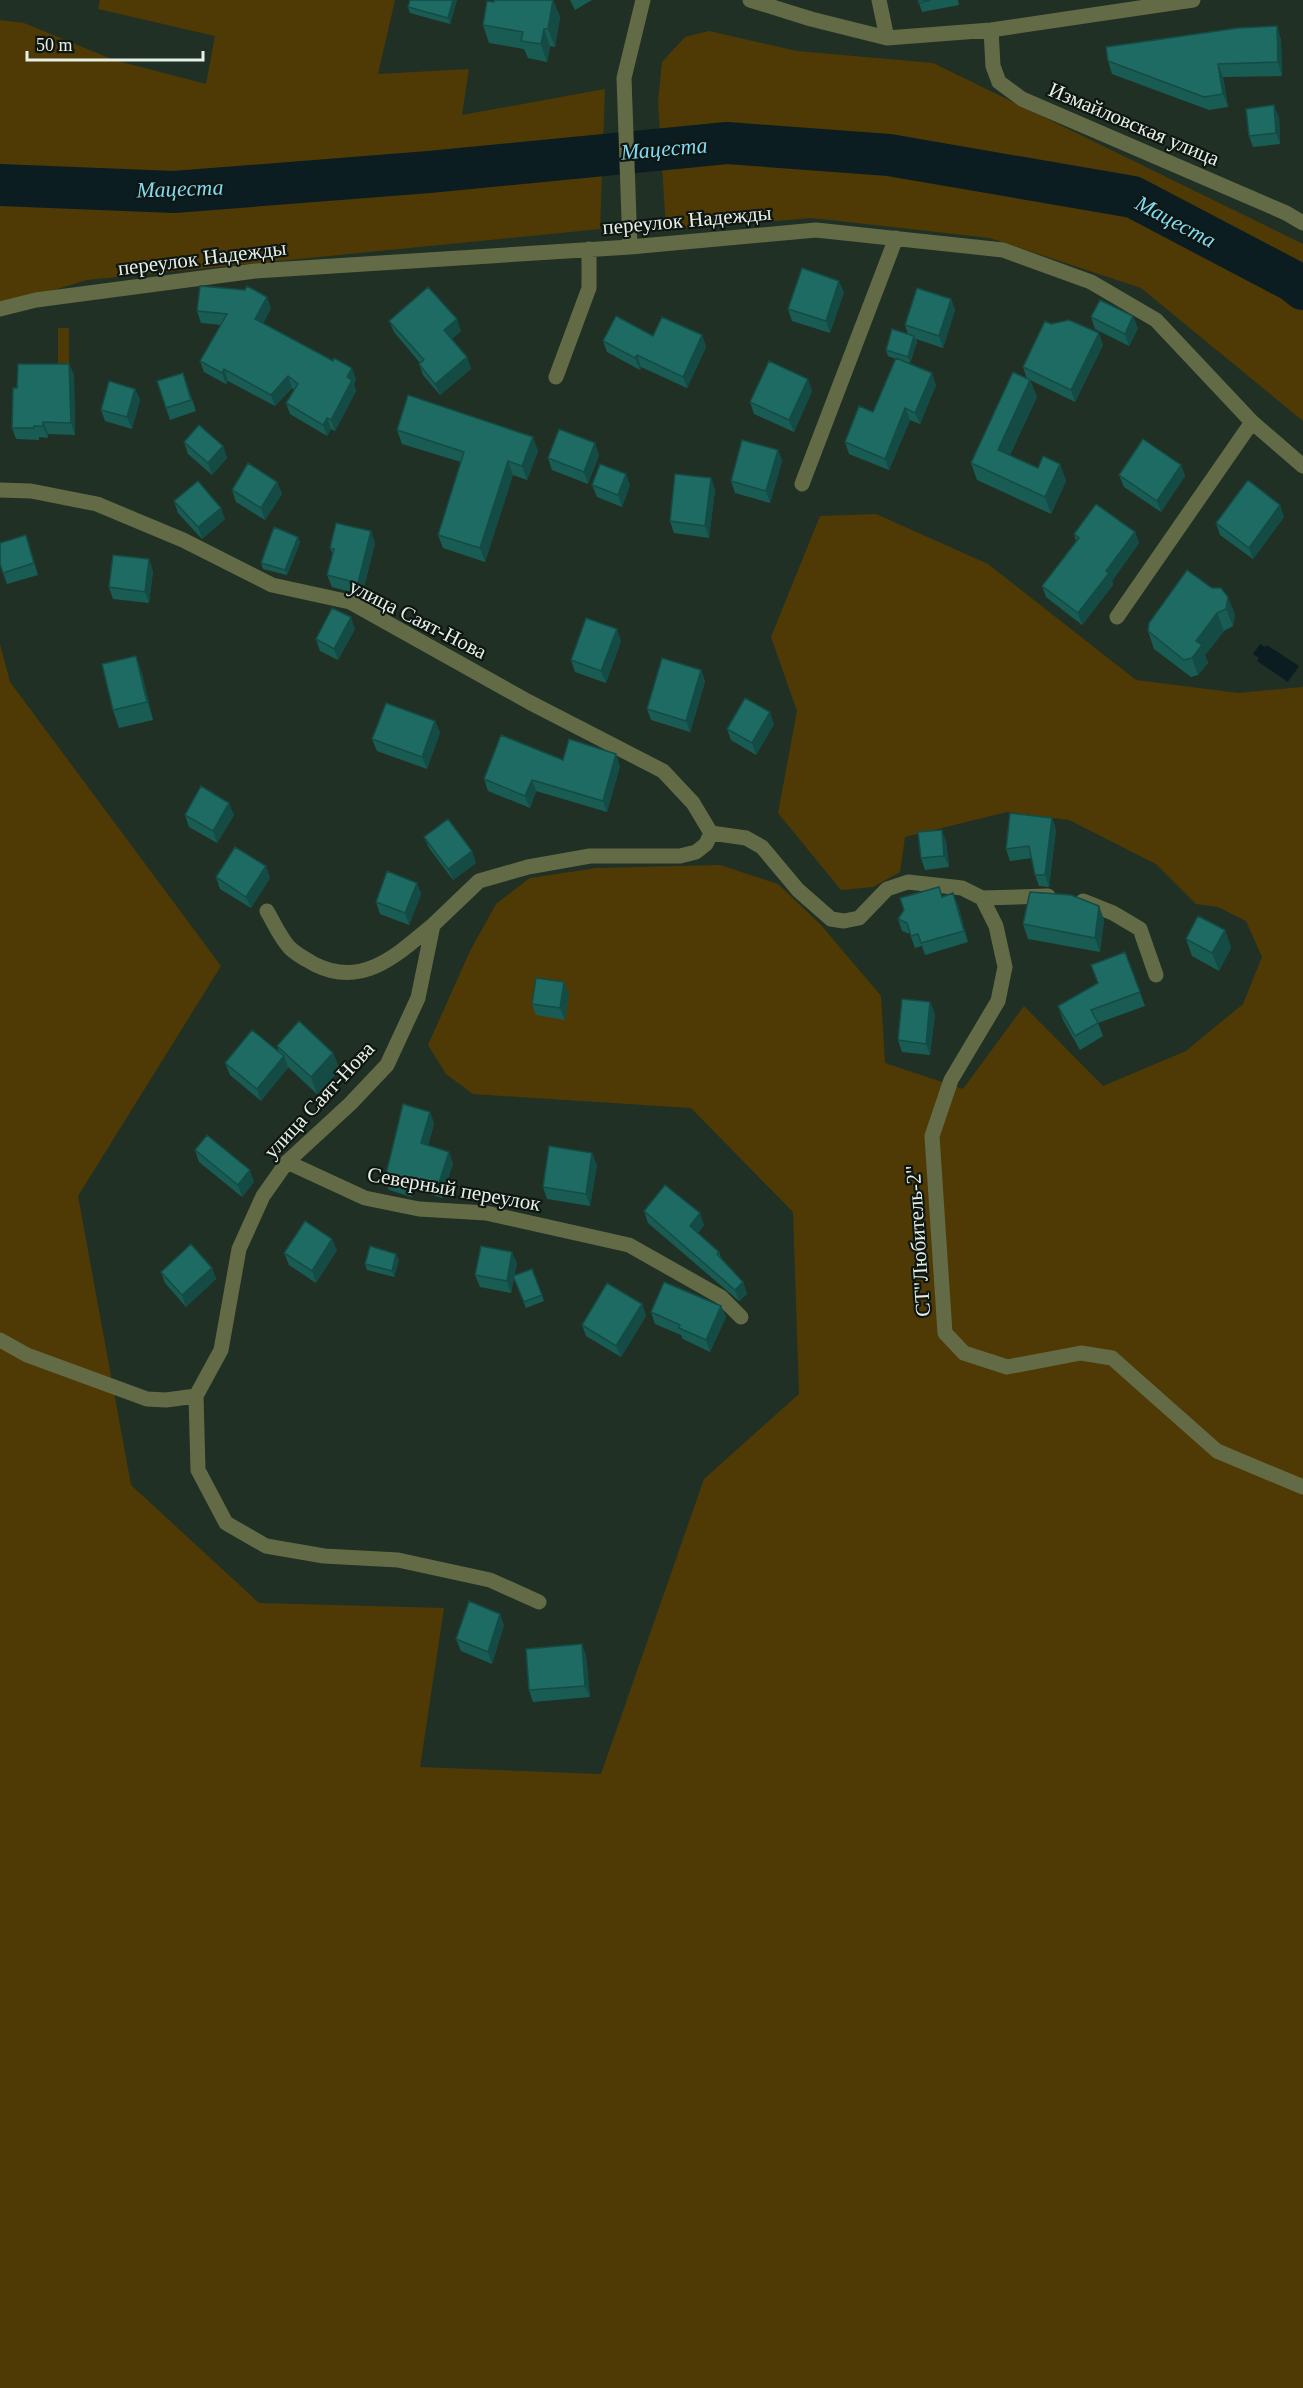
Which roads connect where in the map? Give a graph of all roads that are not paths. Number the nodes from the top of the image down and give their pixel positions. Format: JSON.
{"nodes":[{"id":1,"x":644,"y":0,"type":"edge"},
{"id":2,"x":750,"y":0,"type":"edge"},
{"id":3,"x":879,"y":0,"type":"edge"},
{"id":4,"x":1192,"y":0,"type":"edge"},
{"id":5,"x":991,"y":30,"type":"junction"},
{"id":6,"x":887,"y":38,"type":"junction"},
{"id":7,"x":1303,"y":224,"type":"edge"},
{"id":8,"x":896,"y":238,"type":"junction"},
{"id":9,"x":630,"y":247,"type":"junction"},
{"id":10,"x":589,"y":249,"type":"junction"},
{"id":11,"x":0,"y":309,"type":"edge"},
{"id":12,"x":556,"y":377,"type":"dead end"},
{"id":13,"x":1252,"y":422,"type":"junction"},
{"id":14,"x":1303,"y":466,"type":"edge"},
{"id":15,"x":802,"y":484,"type":"dead end"},
{"id":16,"x":0,"y":490,"type":"edge"},
{"id":17,"x":1117,"y":617,"type":"dead end"},
{"id":18,"x":711,"y":833,"type":"junction"},
{"id":19,"x":982,"y":898,"type":"junction"},
{"id":20,"x":267,"y":911,"type":"dead end"},
{"id":21,"x":433,"y":925,"type":"junction"},
{"id":22,"x":1156,"y":975,"type":"dead end"},
{"id":23,"x":287,"y":1162,"type":"junction"},
{"id":24,"x":741,"y":1317,"type":"dead end"},
{"id":25,"x":0,"y":1340,"type":"edge"},
{"id":26,"x":196,"y":1396,"type":"junction"},
{"id":27,"x":1303,"y":1487,"type":"edge"},
{"id":28,"x":539,"y":1602,"type":"dead end"}],
"edges":[{"from":1,"to":9,"type":"street"},
{"from":2,"to":6,"type":"street"},
{"from":3,"to":6,"type":"street"},
{"from":4,"to":5,"type":"street"},
{"from":5,"to":6,"type":"street"},
{"from":5,"to":7,"type":"street","name":"Измайловская улица"},
{"from":8,"to":9,"type":"street","name":"переулок Надежды"},
{"from":8,"to":13,"type":"street","name":"переулок Надежды"},
{"from":8,"to":15,"type":"street"},
{"from":9,"to":10,"type":"street","name":"переулок Надежды"},
{"from":10,"to":11,"type":"street","name":"переулок Надежды"},
{"from":10,"to":12,"type":"street"},
{"from":13,"to":14,"type":"street","name":"переулок Надежды"},
{"from":13,"to":17,"type":"street"},
{"from":16,"to":18,"type":"street","name":"улица Саят-Нова"},
{"from":18,"to":19,"type":"street"},
{"from":18,"to":21,"type":"street"},
{"from":19,"to":22,"type":"street"},
{"from":19,"to":27,"type":"street","name":"СТ\"Любитель-2\""},
{"from":20,"to":21,"type":"street"},
{"from":21,"to":23,"type":"street","name":"улица Саят-Нова"},
{"from":23,"to":24,"type":"street","name":"Северный переулок"},
{"from":23,"to":26,"type":"street","name":"улица Саят-Нова"},
{"from":25,"to":26,"type":"street"},
{"from":26,"to":28,"type":"street"}]}
